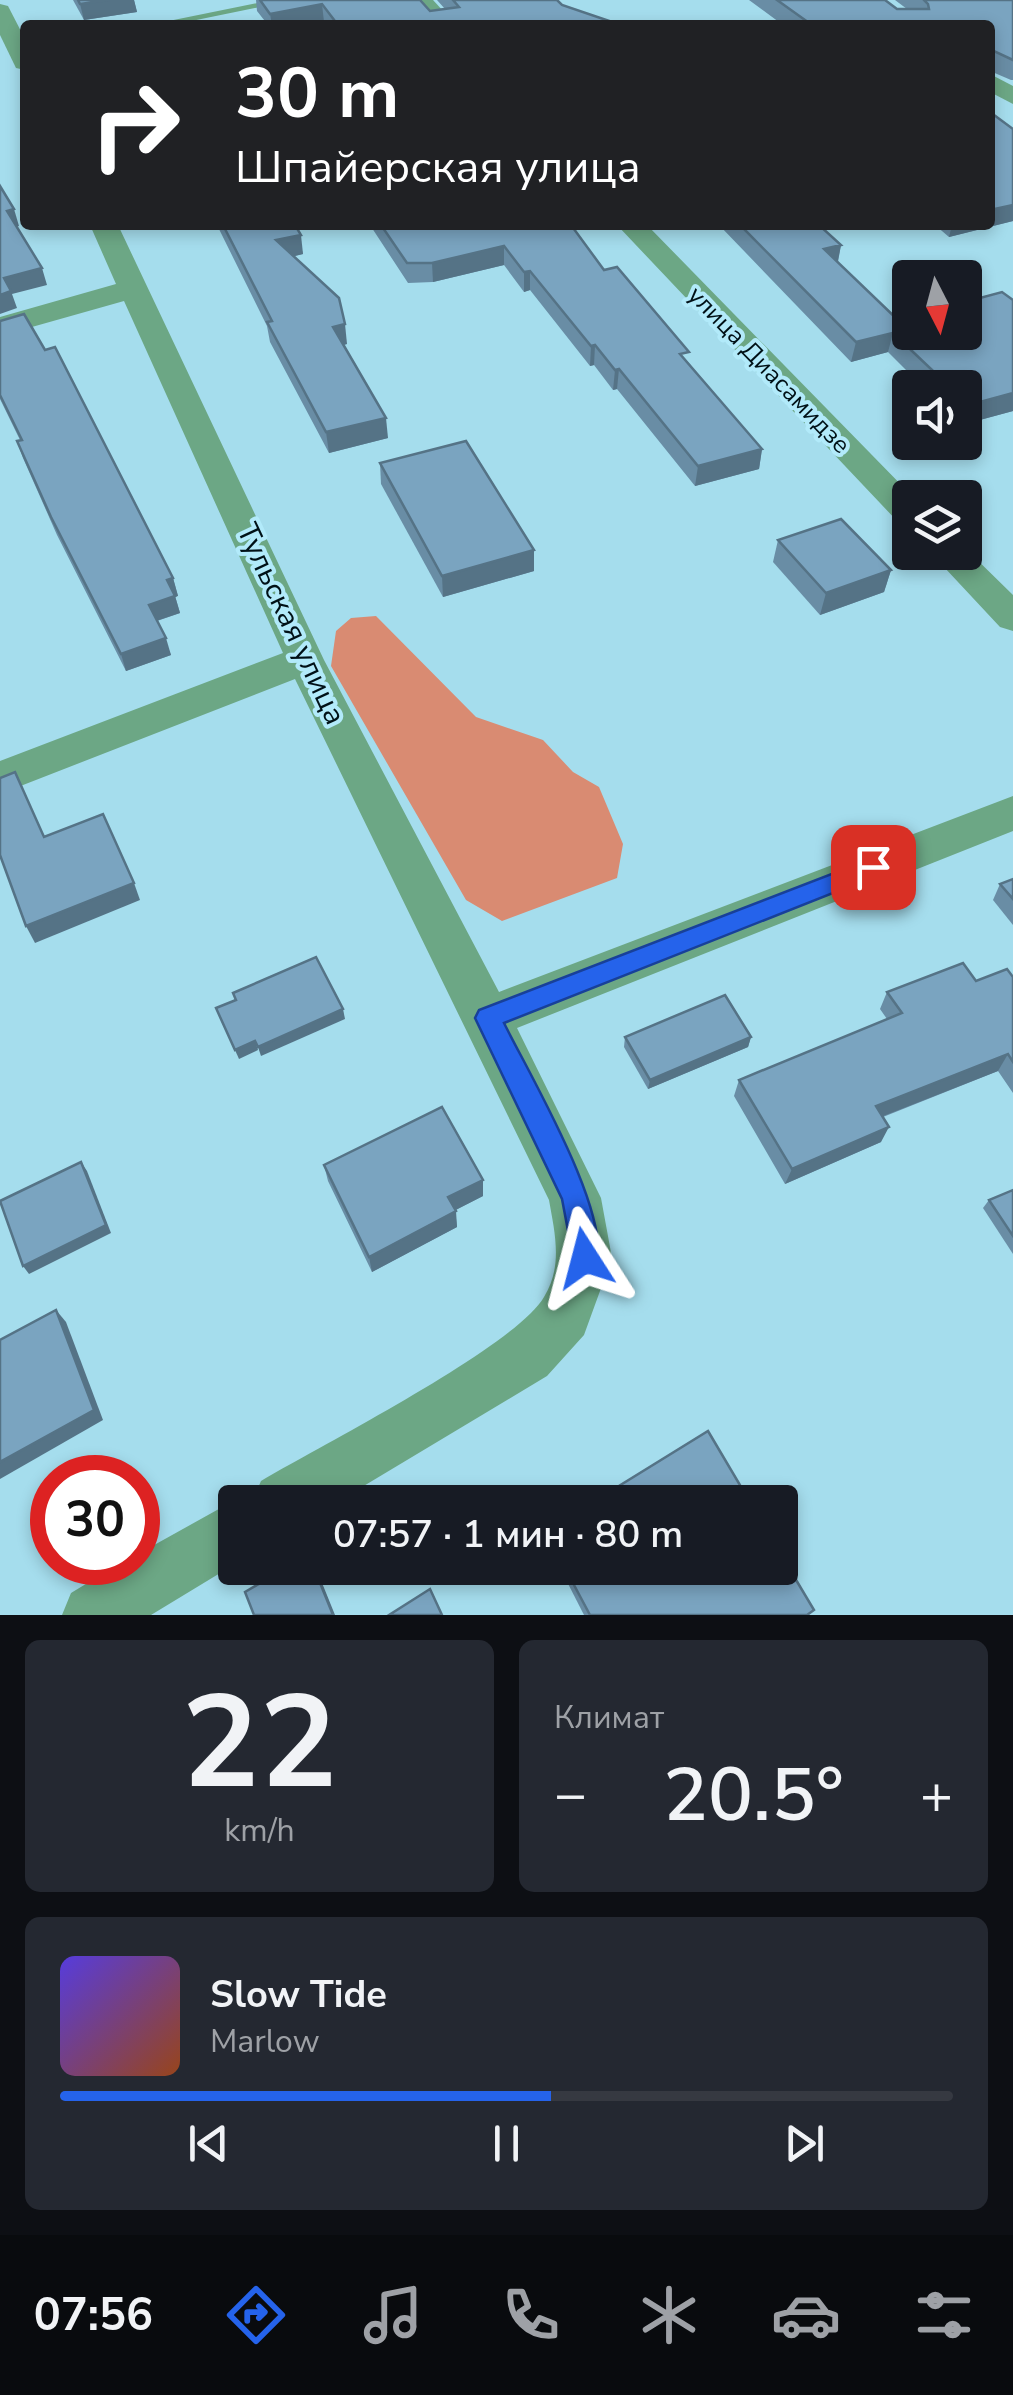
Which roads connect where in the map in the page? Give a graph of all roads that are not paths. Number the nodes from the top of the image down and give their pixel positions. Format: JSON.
{"nodes":[{"id":1,"x":288,"y":0,"type":"edge"},
{"id":2,"x":420,"y":0,"type":"edge"},
{"id":3,"x":0,"y":11,"type":"edge"},
{"id":4,"x":181,"y":20,"type":"edge"},
{"id":5,"x":439,"y":20,"type":"edge"},
{"id":6,"x":20,"y":51,"type":"edge"},
{"id":7,"x":106,"y":230,"type":"edge"},
{"id":8,"x":635,"y":230,"type":"edge"},
{"id":9,"x":135,"y":288,"type":"junction"},
{"id":10,"x":0,"y":327,"type":"edge"},
{"id":11,"x":892,"y":495,"type":"edge"},
{"id":12,"x":966,"y":570,"type":"edge"},
{"id":13,"x":1013,"y":618,"type":"edge"},
{"id":14,"x":305,"y":660,"type":"junction"},
{"id":15,"x":0,"y":778,"type":"edge"},
{"id":16,"x":1013,"y":813,"type":"edge"},
{"id":17,"x":488,"y":1018,"type":"junction"},
{"id":18,"x":311,"y":1485,"type":"edge"},
{"id":19,"x":218,"y":1540,"type":"edge"},
{"id":20,"x":94,"y":1615,"type":"edge"}],
"edges":[{"from":1,"to":4,"type":"lane"},
{"from":2,"to":5,"type":"street"},
{"from":3,"to":6,"type":"street"},
{"from":7,"to":9,"type":"street","name":"Тульская улица"},
{"from":8,"to":11,"type":"street","name":"улица Диасамидзе"},
{"from":9,"to":10,"type":"street"},
{"from":9,"to":14,"type":"street","name":"Тульская улица"},
{"from":12,"to":13,"type":"street"},
{"from":14,"to":15,"type":"street"},
{"from":14,"to":17,"type":"street","name":"Тульская улица"},
{"from":16,"to":17,"type":"street"},
{"from":17,"to":18,"type":"street","name":"Тульская улица"},
{"from":19,"to":20,"type":"street"}]}
